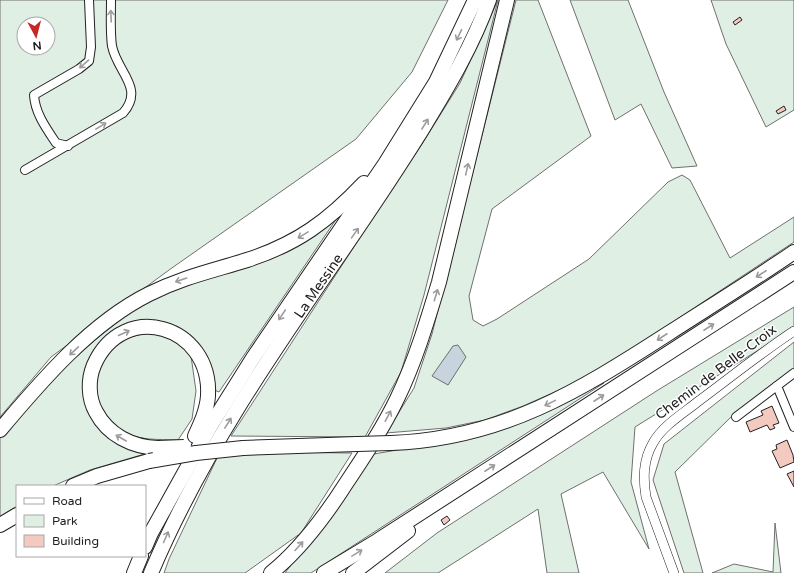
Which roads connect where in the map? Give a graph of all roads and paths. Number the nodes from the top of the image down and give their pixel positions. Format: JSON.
{"nodes":[{"id":1,"x":89,"y":0,"type":"edge"},
{"id":2,"x":111,"y":0,"type":"edge"},
{"id":3,"x":475,"y":0,"type":"edge"},
{"id":4,"x":489,"y":0,"type":"edge"},
{"id":5,"x":507,"y":0,"type":"edge"},
{"id":6,"x":68,"y":146,"type":"junction"},
{"id":7,"x":386,"y":164,"type":"junction"},
{"id":8,"x":25,"y":170,"type":"dead end"},
{"id":9,"x":794,"y":252,"type":"edge"},
{"id":10,"x":794,"y":272,"type":"edge"},
{"id":11,"x":794,"y":331,"type":"edge"},
{"id":12,"x":794,"y":373,"type":"edge"},
{"id":13,"x":777,"y":386,"type":"junction"},
{"id":14,"x":736,"y":417,"type":"dead end"},
{"id":15,"x":794,"y":427,"type":"edge"},
{"id":16,"x":0,"y":430,"type":"edge"},
{"id":17,"x":244,"y":446,"type":"junction"},
{"id":18,"x":75,"y":485,"type":"edge"},
{"id":19,"x":457,"y":489,"type":"junction"},
{"id":20,"x":16,"y":516,"type":"edge"},
{"id":21,"x":0,"y":525,"type":"edge"},
{"id":22,"x":151,"y":533,"type":"junction"},
{"id":23,"x":146,"y":545,"type":"edge"},
{"id":24,"x":141,"y":557,"type":"edge"},
{"id":25,"x":134,"y":573,"type":"edge"},
{"id":26,"x":151,"y":573,"type":"edge"},
{"id":27,"x":271,"y":573,"type":"edge"},
{"id":28,"x":324,"y":573,"type":"edge"},
{"id":29,"x":353,"y":573,"type":"edge"},
{"id":30,"x":674,"y":573,"type":"edge"}],
"edges":[{"from":1,"to":6,"type":"street","one_way":true},
{"from":6,"to":2,"type":"street","one_way":true},
{"from":3,"to":7,"type":"highway","name":"La Messine","one_way":true},
{"from":26,"to":4,"type":"highway","name":"La Messine","one_way":true},
{"from":27,"to":5,"type":"highway","one_way":true},
{"from":6,"to":8,"type":"street"},
{"from":7,"to":16,"type":"highway","one_way":true},
{"from":7,"to":22,"type":"highway","name":"La Messine","one_way":true},
{"from":9,"to":17,"type":"highway","one_way":true,"bridge":true},
{"from":19,"to":10,"type":"highway","one_way":true},
{"from":11,"to":30,"type":"street","name":"Chemin de Belle-Croix"},
{"from":12,"to":13,"type":"street"},
{"from":13,"to":14,"type":"street"},
{"from":13,"to":15,"type":"street"},
{"from":17,"to":18,"type":"highway","bridge":true},
{"from":17,"to":22,"type":"highway","one_way":true,"bridge":true},
{"from":28,"to":19,"type":"highway","one_way":true},
{"from":19,"to":29,"type":"highway"},
{"from":20,"to":21,"type":"highway"},
{"from":22,"to":23,"type":"highway","name":"La Messine"},
{"from":24,"to":25,"type":"highway"}]}
